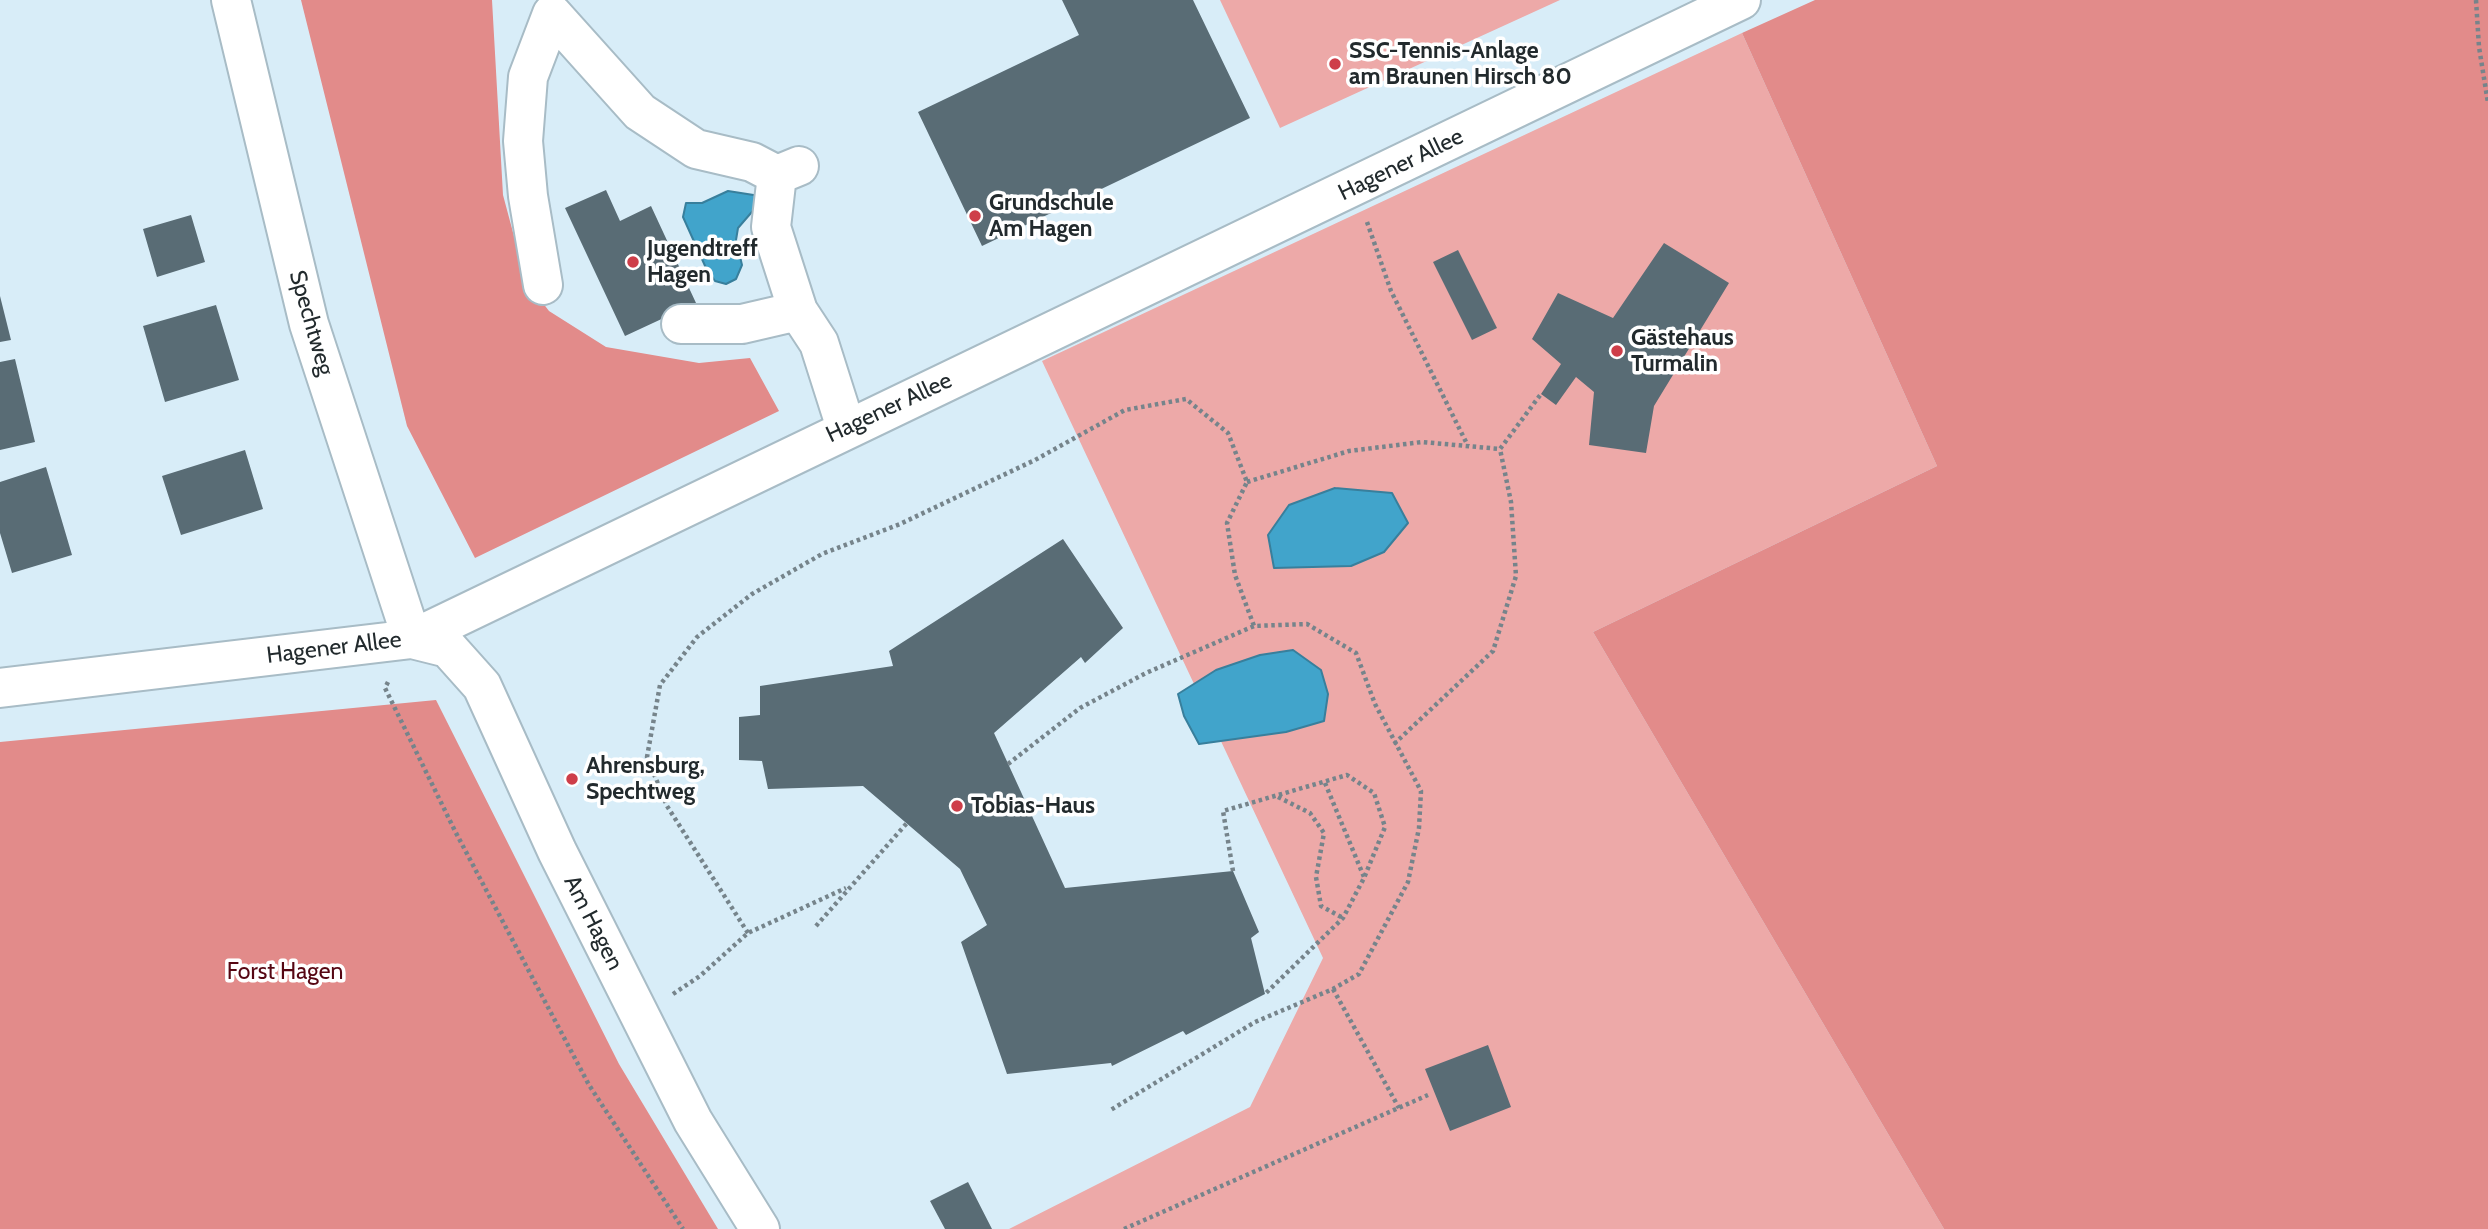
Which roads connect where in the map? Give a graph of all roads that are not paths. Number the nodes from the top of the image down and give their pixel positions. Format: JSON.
{"nodes":[{"id":1,"x":231,"y":0,"type":"edge"},
{"id":2,"x":1741,"y":0,"type":"edge"},
{"id":3,"x":542,"y":285,"type":"dead end"},
{"id":4,"x":798,"y":310,"type":"junction"},
{"id":5,"x":681,"y":324,"type":"dead end"},
{"id":6,"x":846,"y":428,"type":"junction"},
{"id":7,"x":412,"y":639,"type":"junction"},
{"id":8,"x":0,"y":688,"type":"edge"},
{"id":9,"x":760,"y":1229,"type":"edge"}],
"edges":[{"from":1,"to":7,"type":"street","name":"Spechtweg"},
{"from":2,"to":6,"type":"street","name":"Hagener Allee"},
{"from":3,"to":4,"type":"street"},
{"from":4,"to":5,"type":"street"},
{"from":4,"to":6,"type":"street"},
{"from":6,"to":7,"type":"street","name":"Hagener Allee"},
{"from":7,"to":8,"type":"street","name":"Hagener Allee"},
{"from":7,"to":9,"type":"street","name":"Am Hagen"}]}
